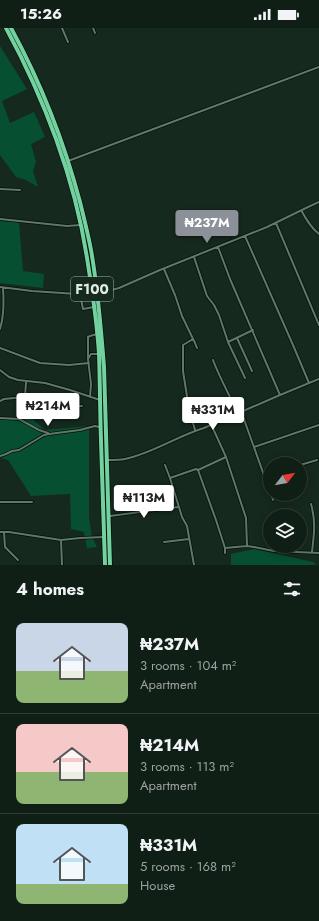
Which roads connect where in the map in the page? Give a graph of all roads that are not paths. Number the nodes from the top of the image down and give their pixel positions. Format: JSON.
{"nodes":[{"id":1,"x":6,"y":28,"type":"edge"},
{"id":2,"x":62,"y":28,"type":"edge"},
{"id":3,"x":93,"y":28,"type":"edge"},
{"id":4,"x":13,"y":29,"type":"edge"},
{"id":5,"x":94,"y":33,"type":"dead end"},
{"id":6,"x":68,"y":42,"type":"dead end"},
{"id":7,"x":319,"y":67,"type":"edge"},
{"id":8,"x":68,"y":161,"type":"junction"},
{"id":9,"x":0,"y":189,"type":"edge"},
{"id":10,"x":20,"y":190,"type":"dead end"},
{"id":11,"x":319,"y":202,"type":"edge"},
{"id":12,"x":301,"y":210,"type":"junction"},
{"id":13,"x":0,"y":219,"type":"edge"},
{"id":14,"x":276,"y":224,"type":"junction"},
{"id":15,"x":80,"y":225,"type":"junction"},
{"id":16,"x":319,"y":234,"type":"edge"},
{"id":17,"x":245,"y":236,"type":"junction"},
{"id":18,"x":218,"y":247,"type":"junction"},
{"id":19,"x":194,"y":257,"type":"junction"},
{"id":20,"x":164,"y":269,"type":"junction"},
{"id":21,"x":90,"y":276,"type":"junction"},
{"id":22,"x":1,"y":288,"type":"edge"},
{"id":23,"x":77,"y":294,"type":"junction"},
{"id":24,"x":98,"y":294,"type":"junction"},
{"id":25,"x":94,"y":307,"type":"junction"},
{"id":26,"x":319,"y":325,"type":"edge"},
{"id":27,"x":0,"y":329,"type":"edge"},
{"id":28,"x":253,"y":330,"type":"junction"},
{"id":29,"x":97,"y":334,"type":"junction"},
{"id":30,"x":238,"y":338,"type":"junction"},
{"id":31,"x":193,"y":339,"type":"junction"},
{"id":32,"x":228,"y":342,"type":"junction"},
{"id":33,"x":0,"y":348,"type":"edge"},
{"id":34,"x":197,"y":348,"type":"dead end"},
{"id":35,"x":99,"y":354,"type":"junction"},
{"id":36,"x":88,"y":359,"type":"junction"},
{"id":37,"x":213,"y":360,"type":"dead end"},
{"id":38,"x":89,"y":363,"type":"junction"},
{"id":39,"x":0,"y":370,"type":"edge"},
{"id":40,"x":252,"y":371,"type":"dead end"},
{"id":41,"x":245,"y":378,"type":"dead end"},
{"id":42,"x":319,"y":379,"type":"edge"},
{"id":43,"x":26,"y":382,"type":"junction"},
{"id":44,"x":309,"y":383,"type":"junction"},
{"id":45,"x":280,"y":394,"type":"junction"},
{"id":46,"x":25,"y":397,"type":"junction"},
{"id":47,"x":90,"y":397,"type":"junction"},
{"id":48,"x":100,"y":400,"type":"junction"},
{"id":49,"x":0,"y":401,"type":"edge"},
{"id":50,"x":82,"y":406,"type":"dead end"},
{"id":51,"x":241,"y":411,"type":"junction"},
{"id":52,"x":237,"y":413,"type":"junction"},
{"id":53,"x":0,"y":418,"type":"edge"},
{"id":54,"x":211,"y":424,"type":"junction"},
{"id":55,"x":319,"y":425,"type":"edge"},
{"id":56,"x":101,"y":427,"type":"junction"},
{"id":57,"x":195,"y":430,"type":"junction"},
{"id":58,"x":49,"y":434,"type":"junction"},
{"id":59,"x":254,"y":447,"type":"junction"},
{"id":60,"x":0,"y":456,"type":"edge"},
{"id":61,"x":226,"y":456,"type":"junction"},
{"id":62,"x":104,"y":460,"type":"junction"},
{"id":63,"x":317,"y":460,"type":"dead end"},
{"id":64,"x":307,"y":463,"type":"edge"},
{"id":65,"x":165,"y":465,"type":"dead end"},
{"id":66,"x":198,"y":470,"type":"junction"},
{"id":67,"x":263,"y":472,"type":"edge"},
{"id":68,"x":170,"y":478,"type":"junction"},
{"id":69,"x":0,"y":502,"type":"edge"},
{"id":70,"x":32,"y":502,"type":"dead end"},
{"id":71,"x":311,"y":504,"type":"dead end"},
{"id":72,"x":178,"y":507,"type":"junction"},
{"id":73,"x":108,"y":517,"type":"junction"},
{"id":74,"x":0,"y":532,"type":"edge"},
{"id":75,"x":4,"y":532,"type":"junction"},
{"id":76,"x":104,"y":537,"type":"junction"},
{"id":77,"x":189,"y":539,"type":"junction"},
{"id":78,"x":61,"y":540,"type":"junction"},
{"id":79,"x":164,"y":542,"type":"dead end"},
{"id":80,"x":247,"y":546,"type":"junction"},
{"id":81,"x":225,"y":548,"type":"junction"},
{"id":82,"x":263,"y":549,"type":"edge"},
{"id":83,"x":307,"y":552,"type":"edge"},
{"id":84,"x":312,"y":552,"type":"junction"},
{"id":85,"x":225,"y":553,"type":"dead end"},
{"id":86,"x":319,"y":553,"type":"edge"},
{"id":87,"x":18,"y":560,"type":"dead end"},
{"id":88,"x":62,"y":565,"type":"edge"},
{"id":89,"x":105,"y":565,"type":"edge"},
{"id":90,"x":110,"y":565,"type":"edge"},
{"id":91,"x":194,"y":565,"type":"edge"}],
"edges":[{"from":1,"to":15,"type":"highway","number":"F100"},
{"from":2,"to":6,"type":"street"},
{"from":3,"to":5,"type":"street"},
{"from":4,"to":8,"type":"highway","number":"F100"},
{"from":7,"to":8,"type":"street"},
{"from":8,"to":24,"type":"highway","number":"F100"},
{"from":9,"to":10,"type":"street"},
{"from":11,"to":12,"type":"street"},
{"from":12,"to":14,"type":"street"},
{"from":12,"to":16,"type":"street"},
{"from":13,"to":15,"type":"street"},
{"from":14,"to":17,"type":"street"},
{"from":14,"to":26,"type":"street"},
{"from":15,"to":21,"type":"highway","number":"F100"},
{"from":17,"to":18,"type":"street"},
{"from":17,"to":44,"type":"street"},
{"from":18,"to":19,"type":"street"},
{"from":18,"to":28,"type":"street"},
{"from":19,"to":20,"type":"street"},
{"from":19,"to":32,"type":"street"},
{"from":20,"to":24,"type":"street"},
{"from":20,"to":31,"type":"street"},
{"from":21,"to":23,"type":"street"},
{"from":21,"to":25,"type":"highway","number":"F100"},
{"from":22,"to":23,"type":"street"},
{"from":22,"to":27,"type":"street"},
{"from":23,"to":25,"type":"street"},
{"from":24,"to":62,"type":"highway","number":"F100"},
{"from":25,"to":29,"type":"highway","number":"F100"},
{"from":28,"to":30,"type":"street"},
{"from":28,"to":45,"type":"street"},
{"from":29,"to":35,"type":"highway","number":"F100"},
{"from":29,"to":36,"type":"street"},
{"from":30,"to":32,"type":"street"},
{"from":30,"to":40,"type":"street"},
{"from":31,"to":34,"type":"street"},
{"from":31,"to":57,"type":"street"},
{"from":32,"to":41,"type":"street"},
{"from":33,"to":38,"type":"street"},
{"from":35,"to":36,"type":"street"},
{"from":35,"to":48,"type":"highway","number":"F100"},
{"from":36,"to":38,"type":"street"},
{"from":37,"to":52,"type":"street"},
{"from":38,"to":47,"type":"street"},
{"from":39,"to":43,"type":"street"},
{"from":42,"to":44,"type":"street"},
{"from":43,"to":46,"type":"street"},
{"from":43,"to":47,"type":"street"},
{"from":44,"to":45,"type":"street"},
{"from":45,"to":51,"type":"street"},
{"from":46,"to":49,"type":"street"},
{"from":46,"to":50,"type":"street"},
{"from":47,"to":48,"type":"street"},
{"from":48,"to":56,"type":"highway","number":"F100"},
{"from":51,"to":52,"type":"street"},
{"from":51,"to":59,"type":"street"},
{"from":52,"to":54,"type":"street"},
{"from":53,"to":58,"type":"street"},
{"from":54,"to":57,"type":"street"},
{"from":54,"to":61,"type":"street"},
{"from":55,"to":59,"type":"street"},
{"from":56,"to":58,"type":"street"},
{"from":56,"to":62,"type":"highway","number":"F100"},
{"from":57,"to":62,"type":"street"},
{"from":58,"to":60,"type":"street"},
{"from":59,"to":67,"type":"street"},
{"from":61,"to":66,"type":"street"},
{"from":61,"to":80,"type":"street"},
{"from":62,"to":73,"type":"highway","number":"F100"},
{"from":62,"to":76,"type":"highway","number":"F100"},
{"from":63,"to":64,"type":"street"},
{"from":65,"to":68,"type":"street"},
{"from":66,"to":68,"type":"street"},
{"from":66,"to":81,"type":"street"},
{"from":68,"to":72,"type":"street"},
{"from":69,"to":70,"type":"street"},
{"from":71,"to":84,"type":"street"},
{"from":72,"to":73,"type":"street"},
{"from":72,"to":77,"type":"street"},
{"from":73,"to":90,"type":"highway","number":"F100"},
{"from":74,"to":75,"type":"street"},
{"from":75,"to":78,"type":"street"},
{"from":75,"to":87,"type":"street"},
{"from":76,"to":78,"type":"street"},
{"from":76,"to":89,"type":"highway","number":"F100"},
{"from":77,"to":79,"type":"street"},
{"from":77,"to":91,"type":"street"},
{"from":78,"to":88,"type":"street"},
{"from":80,"to":81,"type":"street"},
{"from":80,"to":82,"type":"street"},
{"from":81,"to":85,"type":"street"},
{"from":83,"to":84,"type":"street"},
{"from":84,"to":86,"type":"street"}]}
